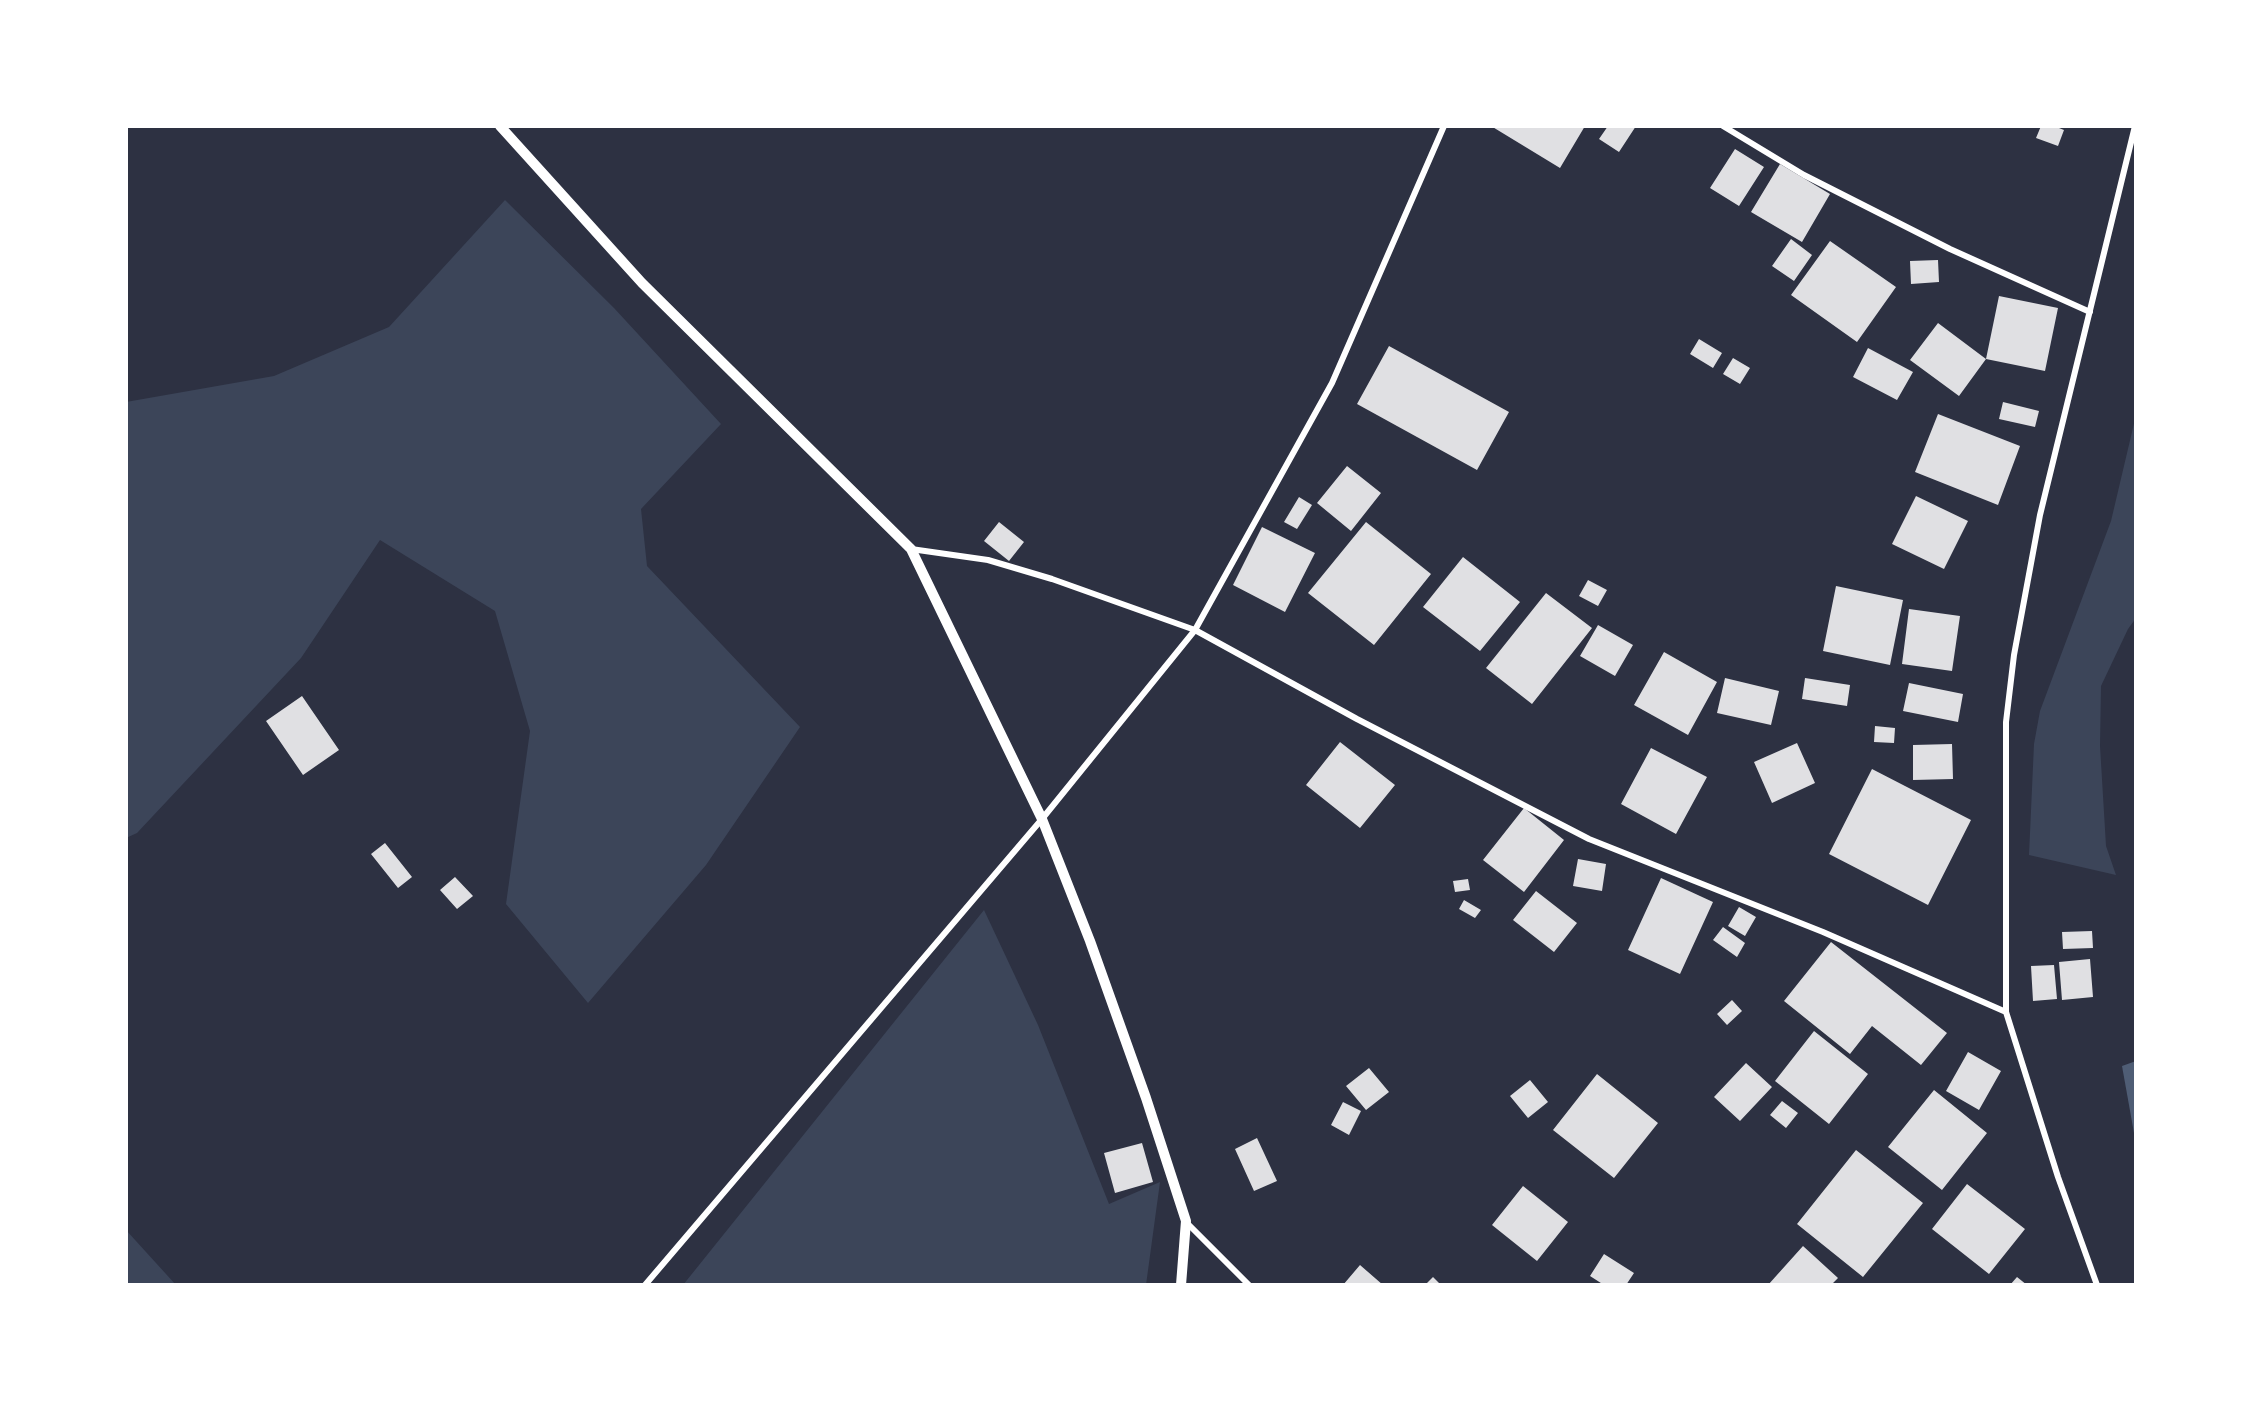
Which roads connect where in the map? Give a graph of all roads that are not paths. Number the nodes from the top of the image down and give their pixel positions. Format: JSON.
{"nodes":[{"id":1,"x":500,"y":126,"type":"edge"},
{"id":2,"x":1444,"y":126,"type":"edge"},
{"id":3,"x":1723,"y":126,"type":"edge"},
{"id":4,"x":2135,"y":126,"type":"edge"},
{"id":5,"x":2090,"y":312,"type":"junction"},
{"id":6,"x":910,"y":549,"type":"junction"},
{"id":7,"x":1195,"y":630,"type":"junction"},
{"id":8,"x":1042,"y":819,"type":"junction"},
{"id":9,"x":2006,"y":1012,"type":"junction"},
{"id":10,"x":1186,"y":1221,"type":"junction"},
{"id":11,"x":645,"y":1285,"type":"edge"},
{"id":12,"x":1181,"y":1285,"type":"edge"},
{"id":13,"x":1249,"y":1285,"type":"edge"},
{"id":14,"x":2097,"y":1285,"type":"edge"}],
"edges":[{"from":1,"to":6,"type":"street"},
{"from":2,"to":7,"type":"street"},
{"from":3,"to":5,"type":"street"},
{"from":4,"to":5,"type":"street"},
{"from":5,"to":9,"type":"street"},
{"from":6,"to":7,"type":"street"},
{"from":6,"to":8,"type":"street"},
{"from":7,"to":8,"type":"street"},
{"from":7,"to":9,"type":"street"},
{"from":8,"to":10,"type":"street"},
{"from":8,"to":11,"type":"street"},
{"from":9,"to":14,"type":"street"},
{"from":10,"to":12,"type":"street"},
{"from":10,"to":13,"type":"street"}]}
